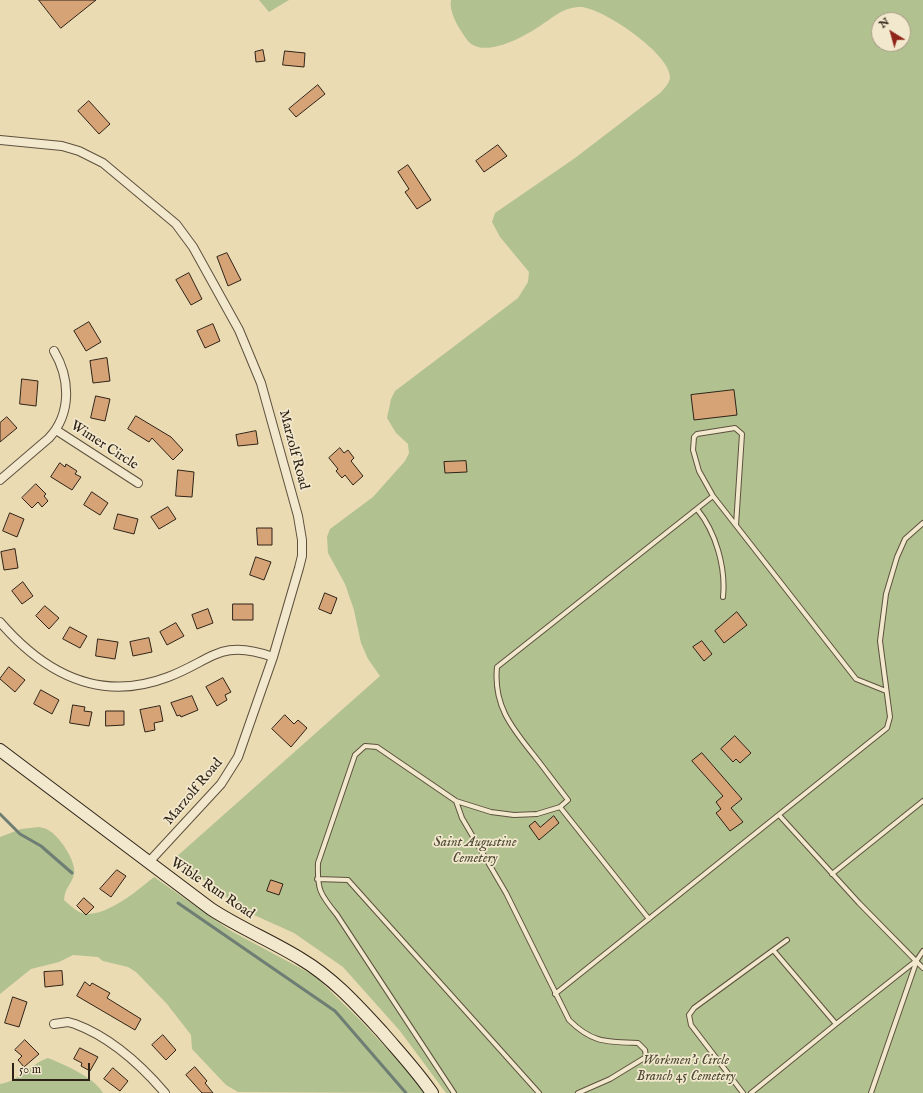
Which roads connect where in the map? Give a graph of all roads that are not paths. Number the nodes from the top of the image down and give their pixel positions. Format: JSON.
{"nodes":[{"id":1,"x":0,"y":140,"type":"edge"},
{"id":2,"x":54,"y":351,"type":"dead end"},
{"id":3,"x":56,"y":430,"type":"junction"},
{"id":4,"x":0,"y":480,"type":"edge"},
{"id":5,"x":138,"y":483,"type":"dead end"},
{"id":6,"x":713,"y":496,"type":"junction"},
{"id":7,"x":697,"y":509,"type":"junction"},
{"id":8,"x":923,"y":523,"type":"edge"},
{"id":9,"x":736,"y":525,"type":"junction"},
{"id":10,"x":723,"y":597,"type":"dead end"},
{"id":11,"x":0,"y":622,"type":"edge"},
{"id":12,"x":273,"y":656,"type":"junction"},
{"id":13,"x":886,"y":691,"type":"junction"},
{"id":14,"x":0,"y":750,"type":"edge"},
{"id":15,"x":456,"y":801,"type":"junction"},
{"id":16,"x":923,"y":801,"type":"edge"},
{"id":17,"x":560,"y":806,"type":"junction"},
{"id":18,"x":779,"y":815,"type":"junction"},
{"id":19,"x":148,"y":863,"type":"junction"},
{"id":20,"x":832,"y":874,"type":"junction"},
{"id":21,"x":317,"y":879,"type":"junction"},
{"id":22,"x":649,"y":919,"type":"junction"},
{"id":23,"x":787,"y":940,"type":"dead end"},
{"id":24,"x":774,"y":951,"type":"junction"},
{"id":25,"x":923,"y":951,"type":"edge"},
{"id":26,"x":917,"y":960,"type":"junction"},
{"id":27,"x":923,"y":968,"type":"edge"},
{"id":28,"x":555,"y":994,"type":"junction"},
{"id":29,"x":54,"y":1024,"type":"dead end"},
{"id":30,"x":836,"y":1024,"type":"junction"},
{"id":31,"x":165,"y":1093,"type":"edge"},
{"id":32,"x":432,"y":1093,"type":"edge"},
{"id":33,"x":454,"y":1093,"type":"edge"},
{"id":34,"x":539,"y":1093,"type":"edge"},
{"id":35,"x":578,"y":1093,"type":"edge"},
{"id":36,"x":743,"y":1093,"type":"edge"},
{"id":37,"x":751,"y":1093,"type":"edge"},
{"id":38,"x":871,"y":1093,"type":"edge"}],
"edges":[{"from":1,"to":12,"type":"street","name":"Marzolf Road"},
{"from":2,"to":3,"type":"street"},
{"from":3,"to":4,"type":"street"},
{"from":3,"to":5,"type":"street","name":"Wimer Circle"},
{"from":6,"to":7,"type":"lane"},
{"from":6,"to":9,"type":"lane"},
{"from":6,"to":9,"type":"lane"},
{"from":7,"to":10,"type":"lane"},
{"from":7,"to":17,"type":"lane"},
{"from":8,"to":13,"type":"lane"},
{"from":9,"to":13,"type":"lane"},
{"from":11,"to":12,"type":"street"},
{"from":12,"to":19,"type":"street","name":"Marzolf Road"},
{"from":13,"to":18,"type":"lane"},
{"from":14,"to":19,"type":"street","name":"Wible Run Road"},
{"from":15,"to":17,"type":"lane"},
{"from":15,"to":21,"type":"lane"},
{"from":15,"to":28,"type":"lane"},
{"from":16,"to":20,"type":"lane"},
{"from":17,"to":22,"type":"lane"},
{"from":18,"to":20,"type":"lane"},
{"from":18,"to":22,"type":"lane"},
{"from":19,"to":32,"type":"street","name":"Wible Run Road"},
{"from":20,"to":26,"type":"lane"},
{"from":21,"to":33,"type":"lane"},
{"from":21,"to":34,"type":"lane"},
{"from":22,"to":28,"type":"lane"},
{"from":23,"to":24,"type":"lane"},
{"from":24,"to":30,"type":"lane"},
{"from":24,"to":36,"type":"lane"},
{"from":25,"to":26,"type":"lane"},
{"from":26,"to":27,"type":"lane"},
{"from":26,"to":30,"type":"lane"},
{"from":26,"to":38,"type":"lane"},
{"from":28,"to":35,"type":"lane"},
{"from":29,"to":31,"type":"street"},
{"from":30,"to":37,"type":"lane"}]}
